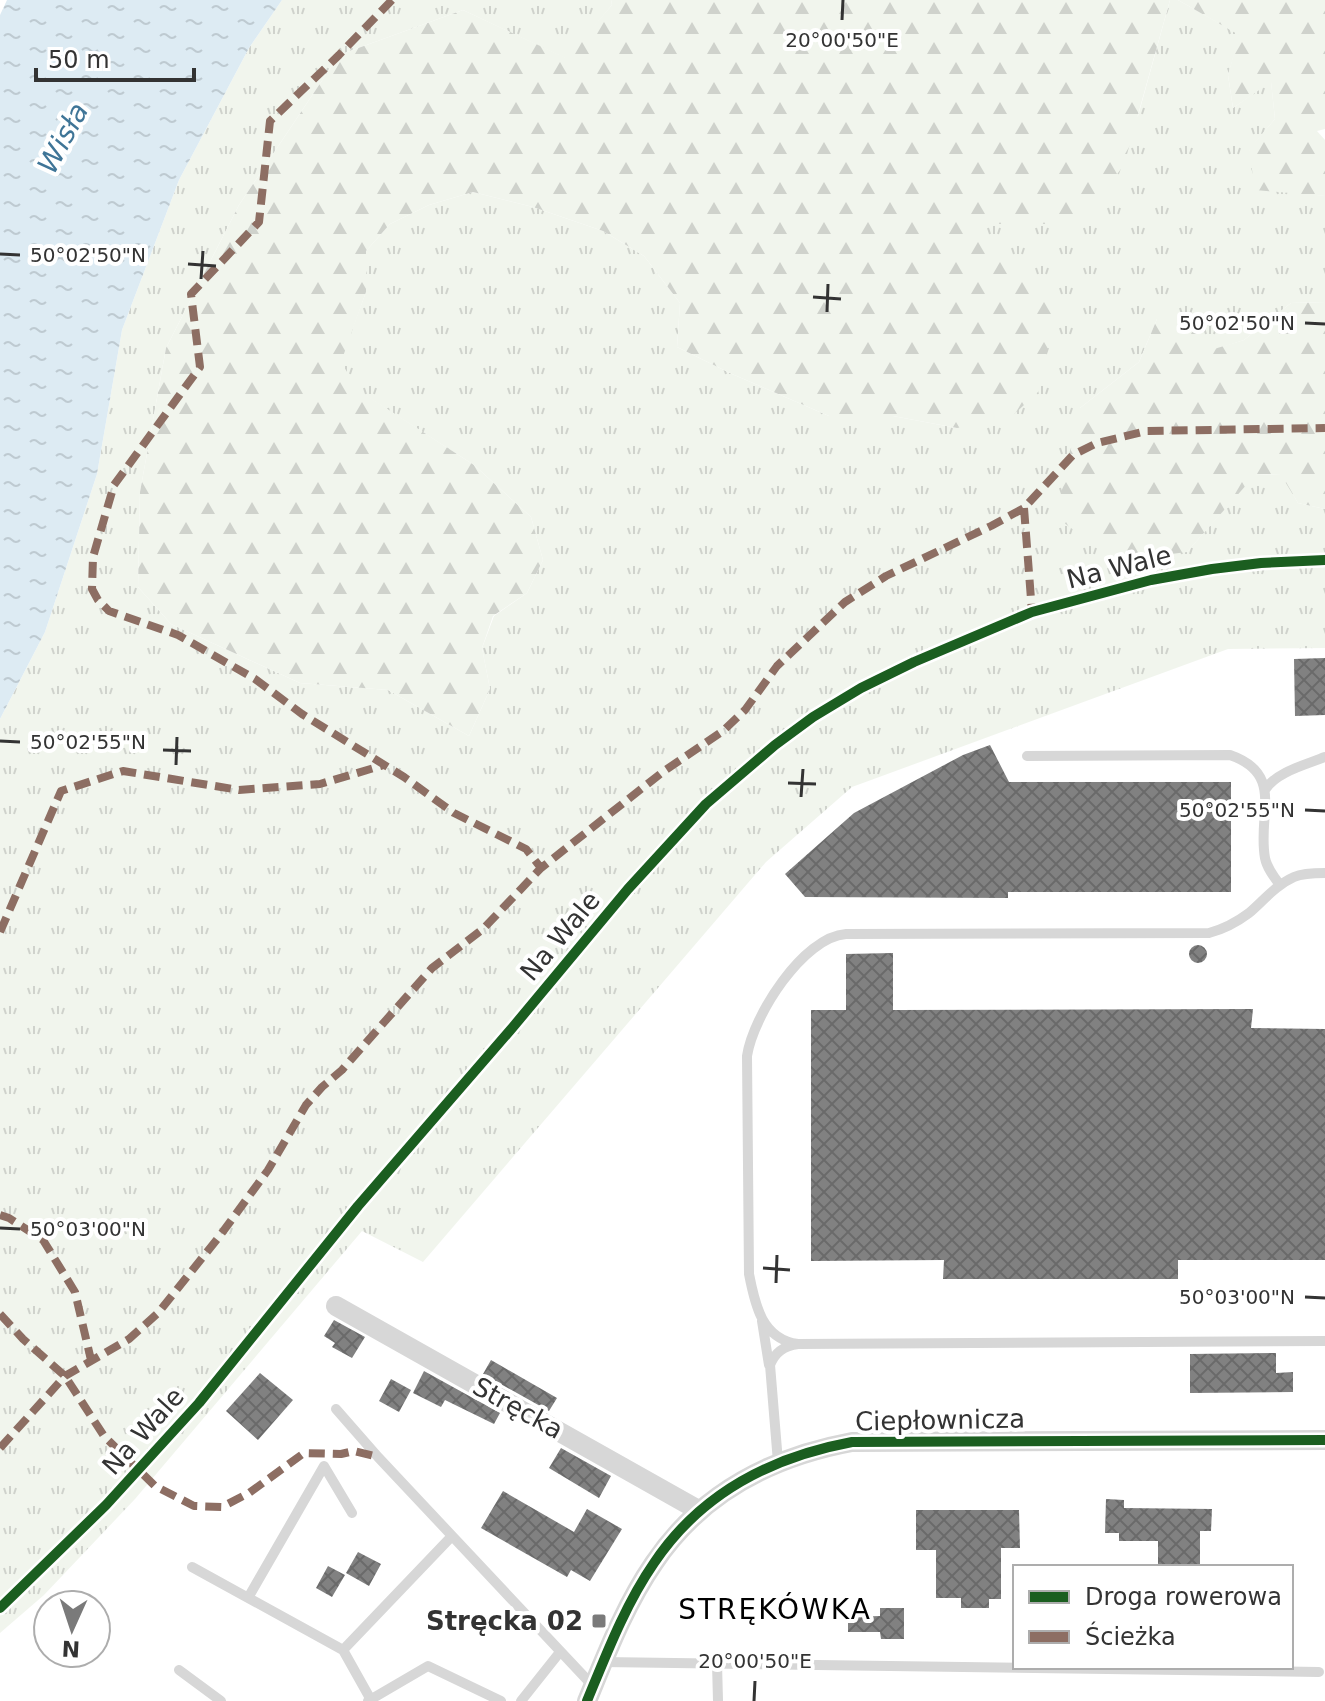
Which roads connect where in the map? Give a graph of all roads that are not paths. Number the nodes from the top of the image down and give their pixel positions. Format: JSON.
{"nodes":[{"id":1,"x":1027,"y":756,"type":"dead end"},
{"id":2,"x":1325,"y":757,"type":"edge"},
{"id":3,"x":1265,"y":790,"type":"junction"},
{"id":4,"x":1325,"y":873,"type":"edge"},
{"id":5,"x":1280,"y":885,"type":"junction"},
{"id":6,"x":336,"y":1306,"type":"dead end"},
{"id":7,"x":761,"y":1315,"type":"junction"},
{"id":8,"x":1325,"y":1341,"type":"edge"},
{"id":9,"x":798,"y":1344,"type":"junction"},
{"id":10,"x":770,"y":1371,"type":"junction"},
{"id":11,"x":336,"y":1409,"type":"dead end"},
{"id":12,"x":1325,"y":1440,"type":"edge"},
{"id":13,"x":778,"y":1462,"type":"junction"},
{"id":14,"x":700,"y":1511,"type":"junction"},
{"id":15,"x":352,"y":1513,"type":"dead end"},
{"id":16,"x":452,"y":1536,"type":"junction"},
{"id":17,"x":192,"y":1567,"type":"dead end"},
{"id":18,"x":248,"y":1598,"type":"junction"},
{"id":19,"x":343,"y":1650,"type":"junction"},
{"id":20,"x":560,"y":1652,"type":"junction"},
{"id":21,"x":603,"y":1662,"type":"junction"},
{"id":22,"x":717,"y":1663,"type":"junction"},
{"id":23,"x":1013,"y":1667,"type":"edge"},
{"id":24,"x":1118,"y":1669,"type":"edge"},
{"id":25,"x":179,"y":1670,"type":"dead end"},
{"id":26,"x":1319,"y":1672,"type":"dead end"},
{"id":27,"x":590,"y":1694,"type":"edge"},
{"id":28,"x":370,"y":1700,"type":"edge"},
{"id":29,"x":221,"y":1701,"type":"edge"},
{"id":30,"x":501,"y":1701,"type":"edge"},
{"id":31,"x":521,"y":1701,"type":"edge"},
{"id":32,"x":718,"y":1701,"type":"edge"}],
"edges":[{"from":1,"to":3,"type":"lane"},
{"from":2,"to":3,"type":"lane"},
{"from":3,"to":5,"type":"lane"},
{"from":4,"to":5,"type":"lane"},
{"from":5,"to":7,"type":"lane"},
{"from":6,"to":14,"type":"street","name":"Stręcka"},
{"from":7,"to":9,"type":"lane"},
{"from":7,"to":10,"type":"lane"},
{"from":8,"to":9,"type":"lane"},
{"from":9,"to":10,"type":"lane"},
{"from":10,"to":13,"type":"lane"},
{"from":11,"to":16,"type":"lane"},
{"from":12,"to":13,"type":"street","name":"Ciepłownicza"},
{"from":13,"to":14,"type":"street","name":"Ciepłownicza"},
{"from":14,"to":21,"type":"street","name":"Ciepłownicza"},
{"from":15,"to":18,"type":"lane"},
{"from":16,"to":19,"type":"lane"},
{"from":16,"to":20,"type":"lane"},
{"from":17,"to":18,"type":"lane"},
{"from":18,"to":19,"type":"lane"},
{"from":19,"to":28,"type":"lane"},
{"from":20,"to":27,"type":"lane"},
{"from":20,"to":31,"type":"lane"},
{"from":21,"to":22,"type":"lane"},
{"from":21,"to":27,"type":"street","name":"Ciepłownicza"},
{"from":22,"to":23,"type":"lane"},
{"from":22,"to":32,"type":"lane"},
{"from":24,"to":26,"type":"lane"},
{"from":25,"to":29,"type":"lane"},
{"from":28,"to":30,"type":"lane"}]}
